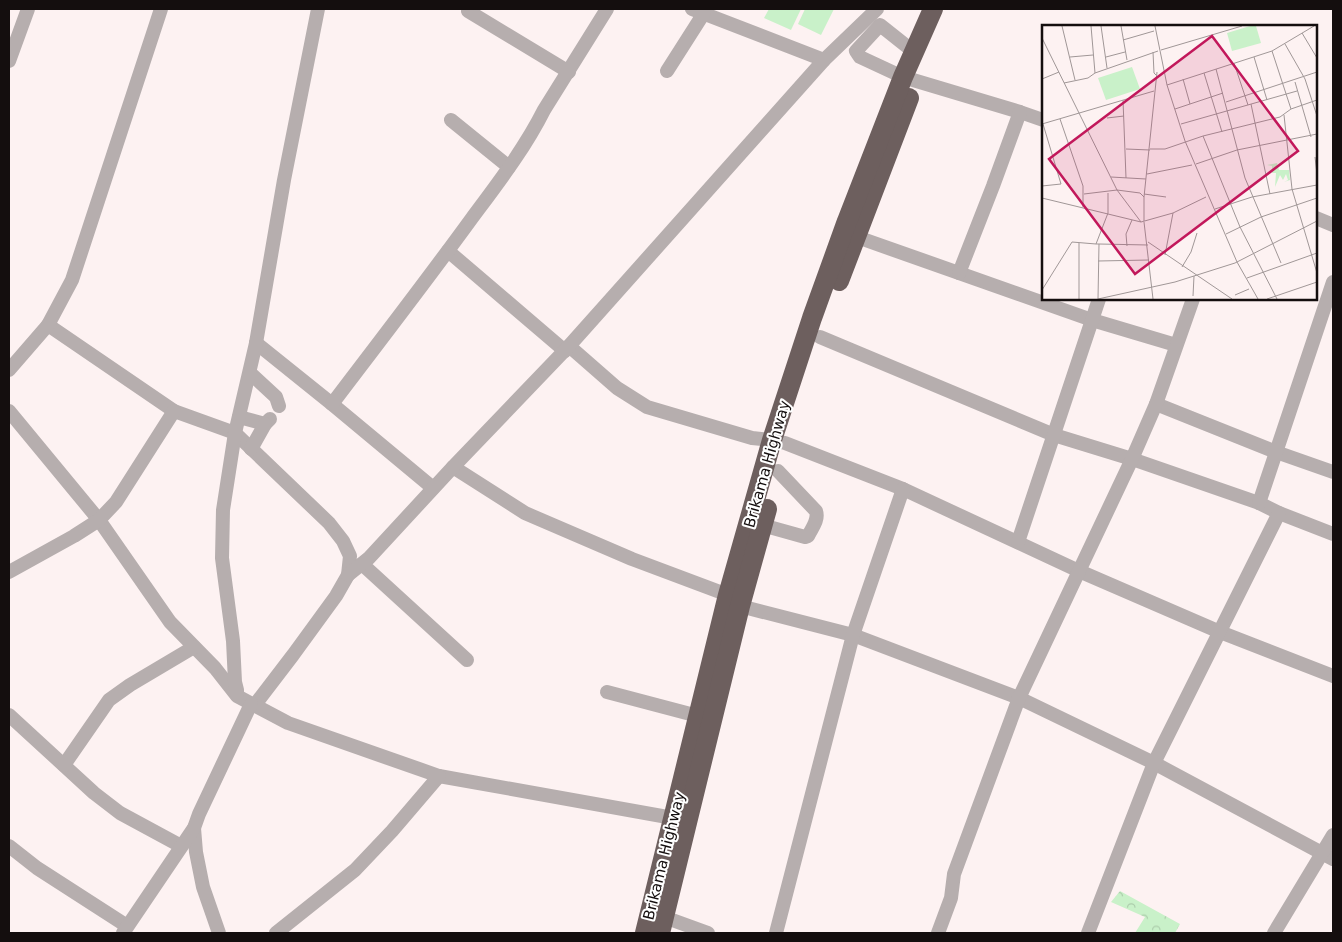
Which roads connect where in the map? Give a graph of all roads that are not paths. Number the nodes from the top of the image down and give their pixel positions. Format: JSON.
{"nodes":[{"id":1,"x":28,"y":9,"type":"edge"},
{"id":2,"x":161,"y":9,"type":"edge"},
{"id":3,"x":318,"y":9,"type":"edge"},
{"id":4,"x":607,"y":9,"type":"edge"},
{"id":5,"x":935,"y":9,"type":"edge"},
{"id":6,"x":468,"y":11,"type":"dead end"},
{"id":7,"x":698,"y":11,"type":"edge"},
{"id":8,"x":876,"y":17,"type":"edge"},
{"id":9,"x":914,"y":52,"type":"junction"},
{"id":10,"x":824,"y":60,"type":"junction"},
{"id":11,"x":9,"y":61,"type":"edge"},
{"id":12,"x":667,"y":71,"type":"dead end"},
{"id":13,"x":569,"y":72,"type":"junction"},
{"id":14,"x":909,"y":79,"type":"junction"},
{"id":15,"x":1020,"y":112,"type":"junction"},
{"id":16,"x":451,"y":120,"type":"dead end"},
{"id":17,"x":1042,"y":120,"type":"edge"},
{"id":18,"x":508,"y":167,"type":"junction"},
{"id":19,"x":1317,"y":218,"type":"edge"},
{"id":20,"x":1333,"y":225,"type":"edge"},
{"id":21,"x":857,"y":236,"type":"junction"},
{"id":22,"x":448,"y":251,"type":"junction"},
{"id":23,"x":959,"y":273,"type":"junction"},
{"id":24,"x":1333,"y":282,"type":"edge"},
{"id":25,"x":1099,"y":300,"type":"edge"},
{"id":26,"x":1192,"y":300,"type":"edge"},
{"id":27,"x":1092,"y":320,"type":"junction"},
{"id":28,"x":48,"y":325,"type":"junction"},
{"id":29,"x":820,"y":337,"type":"junction"},
{"id":30,"x":256,"y":343,"type":"junction"},
{"id":31,"x":1176,"y":345,"type":"junction"},
{"id":32,"x":567,"y":349,"type":"junction"},
{"id":33,"x":9,"y":370,"type":"edge"},
{"id":34,"x":250,"y":374,"type":"junction"},
{"id":35,"x":332,"y":404,"type":"junction"},
{"id":36,"x":1156,"y":404,"type":"junction"},
{"id":37,"x":279,"y":406,"type":"dead end"},
{"id":38,"x":9,"y":411,"type":"edge"},
{"id":39,"x":174,"y":411,"type":"junction"},
{"id":40,"x":239,"y":417,"type":"junction"},
{"id":41,"x":235,"y":433,"type":"junction"},
{"id":42,"x":1054,"y":435,"type":"junction"},
{"id":43,"x":779,"y":442,"type":"junction"},
{"id":44,"x":251,"y":449,"type":"junction"},
{"id":45,"x":1276,"y":452,"type":"junction"},
{"id":46,"x":1132,"y":459,"type":"junction"},
{"id":47,"x":453,"y":467,"type":"junction"},
{"id":48,"x":778,"y":471,"type":"junction"},
{"id":49,"x":1333,"y":472,"type":"edge"},
{"id":50,"x":433,"y":488,"type":"junction"},
{"id":51,"x":903,"y":488,"type":"junction"},
{"id":52,"x":1259,"y":503,"type":"junction"},
{"id":53,"x":1279,"y":513,"type":"junction"},
{"id":54,"x":99,"y":520,"type":"junction"},
{"id":55,"x":756,"y":523,"type":"junction"},
{"id":56,"x":1333,"y":534,"type":"edge"},
{"id":57,"x":1018,"y":542,"type":"junction"},
{"id":58,"x":362,"y":564,"type":"junction"},
{"id":59,"x":1079,"y":570,"type":"junction"},
{"id":60,"x":9,"y":572,"type":"edge"},
{"id":61,"x":348,"y":576,"type":"junction"},
{"id":62,"x":734,"y":601,"type":"junction"},
{"id":63,"x":1220,"y":632,"type":"junction"},
{"id":64,"x":853,"y":635,"type":"junction"},
{"id":65,"x":194,"y":647,"type":"junction"},
{"id":66,"x":467,"y":660,"type":"dead end"},
{"id":67,"x":1333,"y":676,"type":"edge"},
{"id":68,"x":606,"y":692,"type":"dead end"},
{"id":69,"x":237,"y":696,"type":"junction"},
{"id":70,"x":1019,"y":698,"type":"junction"},
{"id":71,"x":253,"y":705,"type":"junction"},
{"id":72,"x":9,"y":715,"type":"edge"},
{"id":73,"x":698,"y":716,"type":"junction"},
{"id":74,"x":1154,"y":762,"type":"junction"},
{"id":75,"x":64,"y":765,"type":"junction"},
{"id":76,"x":439,"y":776,"type":"junction"},
{"id":77,"x":673,"y":818,"type":"junction"},
{"id":78,"x":194,"y":828,"type":"junction"},
{"id":79,"x":1333,"y":836,"type":"edge"},
{"id":80,"x":9,"y":846,"type":"edge"},
{"id":81,"x":181,"y":846,"type":"junction"},
{"id":82,"x":1328,"y":857,"type":"edge"},
{"id":83,"x":662,"y":925,"type":"edge"},
{"id":84,"x":125,"y":930,"type":"edge"},
{"id":85,"x":219,"y":933,"type":"edge"},
{"id":86,"x":276,"y":933,"type":"edge"},
{"id":87,"x":645,"y":933,"type":"edge"},
{"id":88,"x":708,"y":933,"type":"edge"},
{"id":89,"x":776,"y":933,"type":"edge"},
{"id":90,"x":938,"y":933,"type":"edge"},
{"id":91,"x":1088,"y":933,"type":"edge"},
{"id":92,"x":1274,"y":933,"type":"edge"}],
"edges":[{"from":1,"to":11,"type":"street"},
{"from":2,"to":28,"type":"street"},
{"from":3,"to":30,"type":"street"},
{"from":4,"to":13,"type":"street"},
{"from":5,"to":9,"type":"highway","name":"Brikama Highway"},
{"from":5,"to":14,"type":"highway","name":"Brikama Highway"},
{"from":6,"to":13,"type":"street"},
{"from":7,"to":10,"type":"street"},
{"from":7,"to":12,"type":"street"},
{"from":8,"to":9,"type":"street"},
{"from":8,"to":10,"type":"street"},
{"from":8,"to":14,"type":"street"},
{"from":9,"to":14,"type":"highway","name":"Brikama Highway"},
{"from":10,"to":32,"type":"street"},
{"from":13,"to":18,"type":"street"},
{"from":14,"to":15,"type":"street"},
{"from":14,"to":21,"type":"highway","name":"Brikama Highway"},
{"from":14,"to":43,"type":"highway","name":"Brikama Highway"},
{"from":15,"to":17,"type":"street"},
{"from":15,"to":23,"type":"street"},
{"from":16,"to":18,"type":"street"},
{"from":18,"to":22,"type":"street"},
{"from":19,"to":20,"type":"street"},
{"from":21,"to":23,"type":"street"},
{"from":21,"to":29,"type":"highway","name":"Brikama Highway"},
{"from":22,"to":32,"type":"street"},
{"from":22,"to":35,"type":"street"},
{"from":23,"to":27,"type":"street"},
{"from":24,"to":45,"type":"street"},
{"from":25,"to":27,"type":"street"},
{"from":26,"to":31,"type":"street"},
{"from":27,"to":31,"type":"street"},
{"from":27,"to":42,"type":"street"},
{"from":28,"to":33,"type":"street"},
{"from":28,"to":39,"type":"street"},
{"from":29,"to":42,"type":"street"},
{"from":29,"to":43,"type":"highway","name":"Brikama Highway"},
{"from":30,"to":34,"type":"street"},
{"from":30,"to":35,"type":"street"},
{"from":31,"to":36,"type":"street"},
{"from":32,"to":43,"type":"street"},
{"from":32,"to":47,"type":"street"},
{"from":34,"to":37,"type":"street"},
{"from":34,"to":40,"type":"street"},
{"from":35,"to":50,"type":"street"},
{"from":36,"to":45,"type":"street"},
{"from":36,"to":46,"type":"street"},
{"from":38,"to":54,"type":"street"},
{"from":39,"to":41,"type":"street"},
{"from":39,"to":54,"type":"street"},
{"from":40,"to":41,"type":"street"},
{"from":40,"to":44,"type":"street"},
{"from":41,"to":44,"type":"street"},
{"from":41,"to":69,"type":"street"},
{"from":42,"to":46,"type":"street"},
{"from":42,"to":57,"type":"street"},
{"from":43,"to":48,"type":"highway","name":"Brikama Highway"},
{"from":43,"to":51,"type":"street"},
{"from":43,"to":55,"type":"highway","name":"Brikama Highway"},
{"from":44,"to":61,"type":"street"},
{"from":45,"to":49,"type":"street"},
{"from":45,"to":52,"type":"street"},
{"from":46,"to":52,"type":"street"},
{"from":46,"to":59,"type":"street"},
{"from":47,"to":50,"type":"street"},
{"from":47,"to":62,"type":"street"},
{"from":48,"to":55,"type":"highway","name":"Brikama Highway"},
{"from":48,"to":55,"type":"street"},
{"from":50,"to":58,"type":"street"},
{"from":51,"to":57,"type":"street"},
{"from":51,"to":64,"type":"street"},
{"from":52,"to":53,"type":"street"},
{"from":53,"to":56,"type":"street"},
{"from":53,"to":63,"type":"street"},
{"from":54,"to":60,"type":"street"},
{"from":54,"to":65,"type":"street"},
{"from":55,"to":62,"type":"highway","name":"Brikama Highway"},
{"from":57,"to":59,"type":"street"},
{"from":58,"to":61,"type":"street"},
{"from":58,"to":66,"type":"street"},
{"from":59,"to":63,"type":"street"},
{"from":59,"to":70,"type":"street"},
{"from":61,"to":71,"type":"street"},
{"from":62,"to":64,"type":"street"},
{"from":62,"to":73,"type":"highway","name":"Brikama Highway"},
{"from":62,"to":83,"type":"highway","name":"Brikama Highway"},
{"from":63,"to":67,"type":"street"},
{"from":63,"to":74,"type":"street"},
{"from":64,"to":70,"type":"street"},
{"from":64,"to":89,"type":"street"},
{"from":65,"to":69,"type":"street"},
{"from":65,"to":75,"type":"street"},
{"from":68,"to":73,"type":"street"},
{"from":69,"to":71,"type":"street"},
{"from":70,"to":74,"type":"street"},
{"from":70,"to":90,"type":"street"},
{"from":71,"to":76,"type":"street"},
{"from":71,"to":78,"type":"street"},
{"from":72,"to":75,"type":"street"},
{"from":73,"to":77,"type":"highway","name":"Brikama Highway"},
{"from":74,"to":82,"type":"street"},
{"from":74,"to":91,"type":"street"},
{"from":75,"to":81,"type":"street"},
{"from":76,"to":77,"type":"street"},
{"from":76,"to":86,"type":"street"},
{"from":77,"to":87,"type":"highway","name":"Brikama Highway"},
{"from":78,"to":81,"type":"street"},
{"from":78,"to":85,"type":"street"},
{"from":79,"to":82,"type":"street"},
{"from":80,"to":84,"type":"street"},
{"from":81,"to":84,"type":"street"},
{"from":82,"to":92,"type":"street"},
{"from":83,"to":88,"type":"street"}]}
